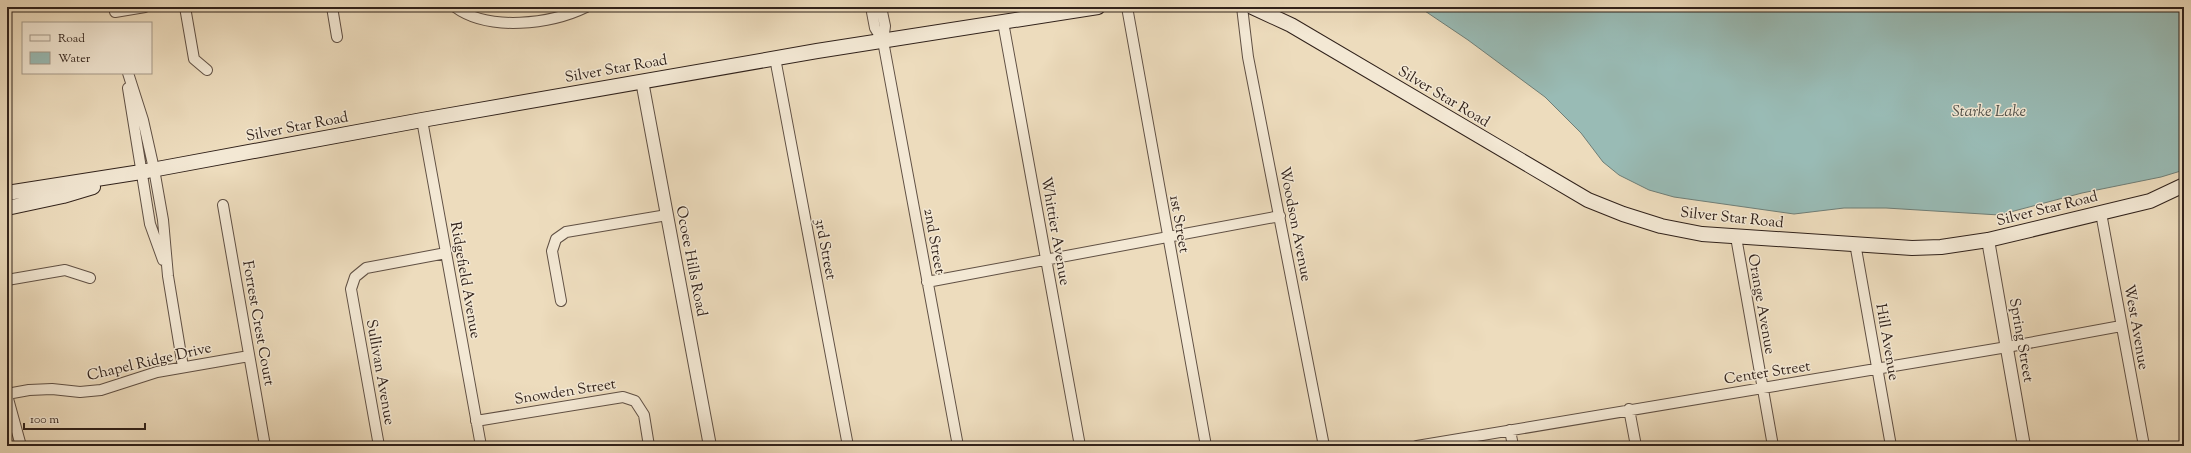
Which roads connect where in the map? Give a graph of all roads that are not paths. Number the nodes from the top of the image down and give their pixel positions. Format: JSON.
{"nodes":[{"id":1,"x":145,"y":7,"type":"edge"},
{"id":2,"x":185,"y":7,"type":"edge"},
{"id":3,"x":332,"y":7,"type":"edge"},
{"id":4,"x":455,"y":7,"type":"edge"},
{"id":5,"x":586,"y":7,"type":"edge"},
{"id":6,"x":871,"y":7,"type":"edge"},
{"id":7,"x":881,"y":7,"type":"edge"},
{"id":8,"x":1098,"y":7,"type":"edge"},
{"id":9,"x":1127,"y":7,"type":"edge"},
{"id":10,"x":1242,"y":7,"type":"edge"},
{"id":11,"x":1252,"y":7,"type":"edge"},
{"id":12,"x":114,"y":10,"type":"edge"},
{"id":13,"x":117,"y":22,"type":"edge"},
{"id":14,"x":1003,"y":22,"type":"junction"},
{"id":15,"x":337,"y":37,"type":"dead end"},
{"id":16,"x":883,"y":41,"type":"junction"},
{"id":17,"x":775,"y":58,"type":"junction"},
{"id":18,"x":207,"y":70,"type":"dead end"},
{"id":19,"x":127,"y":74,"type":"edge"},
{"id":20,"x":642,"y":81,"type":"junction"},
{"id":21,"x":422,"y":120,"type":"junction"},
{"id":22,"x":148,"y":171,"type":"junction"},
{"id":23,"x":2184,"y":185,"type":"edge"},
{"id":24,"x":10,"y":193,"type":"edge"},
{"id":25,"x":223,"y":205,"type":"dead end"},
{"id":26,"x":7,"y":208,"type":"edge"},
{"id":27,"x":2101,"y":213,"type":"junction"},
{"id":28,"x":667,"y":215,"type":"junction"},
{"id":29,"x":1280,"y":216,"type":"junction"},
{"id":30,"x":1167,"y":236,"type":"junction"},
{"id":31,"x":1736,"y":237,"type":"junction"},
{"id":32,"x":1988,"y":240,"type":"junction"},
{"id":33,"x":1855,"y":243,"type":"junction"},
{"id":34,"x":446,"y":253,"type":"junction"},
{"id":35,"x":1046,"y":260,"type":"junction"},
{"id":36,"x":90,"y":278,"type":"dead end"},
{"id":37,"x":7,"y":280,"type":"edge"},
{"id":38,"x":927,"y":282,"type":"junction"},
{"id":39,"x":561,"y":302,"type":"dead end"},
{"id":40,"x":2121,"y":326,"type":"junction"},
{"id":41,"x":2007,"y":347,"type":"junction"},
{"id":42,"x":249,"y":356,"type":"junction"},
{"id":43,"x":183,"y":367,"type":"junction"},
{"id":44,"x":1877,"y":369,"type":"junction"},
{"id":45,"x":1762,"y":389,"type":"junction"},
{"id":46,"x":7,"y":395,"type":"edge"},
{"id":47,"x":1629,"y":409,"type":"junction"},
{"id":48,"x":476,"y":421,"type":"junction"},
{"id":49,"x":1510,"y":430,"type":"junction"},
{"id":50,"x":21,"y":446,"type":"edge"},
{"id":51,"x":265,"y":446,"type":"edge"},
{"id":52,"x":379,"y":446,"type":"edge"},
{"id":53,"x":481,"y":446,"type":"edge"},
{"id":54,"x":649,"y":446,"type":"edge"},
{"id":55,"x":710,"y":446,"type":"edge"},
{"id":56,"x":848,"y":446,"type":"edge"},
{"id":57,"x":958,"y":446,"type":"edge"},
{"id":58,"x":1080,"y":446,"type":"edge"},
{"id":59,"x":1206,"y":446,"type":"edge"},
{"id":60,"x":1324,"y":446,"type":"edge"},
{"id":61,"x":1417,"y":446,"type":"edge"},
{"id":62,"x":1513,"y":446,"type":"edge"},
{"id":63,"x":1636,"y":446,"type":"edge"},
{"id":64,"x":1773,"y":446,"type":"edge"},
{"id":65,"x":1891,"y":446,"type":"edge"},
{"id":66,"x":2024,"y":446,"type":"edge"},
{"id":67,"x":2144,"y":446,"type":"edge"}],
"edges":[{"from":1,"to":12,"type":"street"},
{"from":2,"to":18,"type":"street"},
{"from":3,"to":15,"type":"street"},
{"from":4,"to":5,"type":"street"},
{"from":6,"to":16,"type":"street"},
{"from":7,"to":16,"type":"street"},
{"from":8,"to":14,"type":"main road","name":"Silver Star Road"},
{"from":9,"to":30,"type":"street","name":"1st Street"},
{"from":10,"to":29,"type":"street","name":"Woodson Avenue"},
{"from":11,"to":31,"type":"main road","name":"Silver Star Road"},
{"from":12,"to":13,"type":"street"},
{"from":14,"to":16,"type":"main road","name":"Silver Star Road"},
{"from":14,"to":35,"type":"street","name":"Whittier Avenue"},
{"from":16,"to":17,"type":"main road","name":"Silver Star Road"},
{"from":16,"to":38,"type":"street","name":"2nd Street"},
{"from":17,"to":20,"type":"main road","name":"Silver Star Road"},
{"from":17,"to":56,"type":"street","name":"3rd Street"},
{"from":19,"to":22,"type":"street"},
{"from":20,"to":21,"type":"main road","name":"Silver Star Road"},
{"from":20,"to":28,"type":"street","name":"Ocoee Hills Road"},
{"from":21,"to":22,"type":"main road","name":"Silver Star Road"},
{"from":21,"to":34,"type":"street","name":"Ridgefield Avenue"},
{"from":22,"to":24,"type":"main road","name":"Silver Star Road"},
{"from":22,"to":26,"type":"main road","name":"Silver Star Road"},
{"from":22,"to":43,"type":"street"},
{"from":23,"to":27,"type":"main road","name":"Silver Star Road"},
{"from":25,"to":42,"type":"street","name":"Forrest Crest Court"},
{"from":27,"to":32,"type":"main road","name":"Silver Star Road"},
{"from":27,"to":40,"type":"street","name":"West Avenue"},
{"from":28,"to":39,"type":"street"},
{"from":28,"to":55,"type":"street","name":"Ocoee Hills Road"},
{"from":29,"to":30,"type":"street"},
{"from":29,"to":60,"type":"street","name":"Woodson Avenue"},
{"from":30,"to":35,"type":"street"},
{"from":30,"to":59,"type":"street","name":"1st Street"},
{"from":31,"to":33,"type":"main road","name":"Silver Star Road"},
{"from":31,"to":45,"type":"street","name":"Orange Avenue"},
{"from":32,"to":33,"type":"main road","name":"Silver Star Road"},
{"from":32,"to":41,"type":"street","name":"Spring Street"},
{"from":33,"to":44,"type":"street","name":"Hill Avenue"},
{"from":34,"to":48,"type":"street","name":"Ridgefield Avenue"},
{"from":34,"to":52,"type":"street","name":"Sullivan Avenue"},
{"from":35,"to":38,"type":"street"},
{"from":35,"to":58,"type":"street","name":"Whittier Avenue"},
{"from":36,"to":37,"type":"street"},
{"from":38,"to":57,"type":"street","name":"2nd Street"},
{"from":40,"to":41,"type":"street","name":"Center Street"},
{"from":40,"to":67,"type":"street","name":"West Avenue"},
{"from":41,"to":44,"type":"street","name":"Center Street"},
{"from":41,"to":66,"type":"street","name":"Spring Street"},
{"from":42,"to":43,"type":"street","name":"Chapel Ridge Drive"},
{"from":42,"to":51,"type":"street","name":"Forrest Crest Court"},
{"from":43,"to":46,"type":"street","name":"Chapel Ridge Drive"},
{"from":44,"to":45,"type":"street","name":"Center Street"},
{"from":44,"to":65,"type":"street","name":"Hill Avenue"},
{"from":45,"to":47,"type":"street","name":"Center Street"},
{"from":45,"to":64,"type":"street","name":"Orange Avenue"},
{"from":46,"to":50,"type":"street"},
{"from":47,"to":49,"type":"street","name":"Center Street"},
{"from":47,"to":63,"type":"street"},
{"from":48,"to":53,"type":"street","name":"Ridgefield Avenue"},
{"from":48,"to":54,"type":"street","name":"Snowden Street"},
{"from":49,"to":61,"type":"street","name":"Center Street"},
{"from":49,"to":62,"type":"street"}]}
